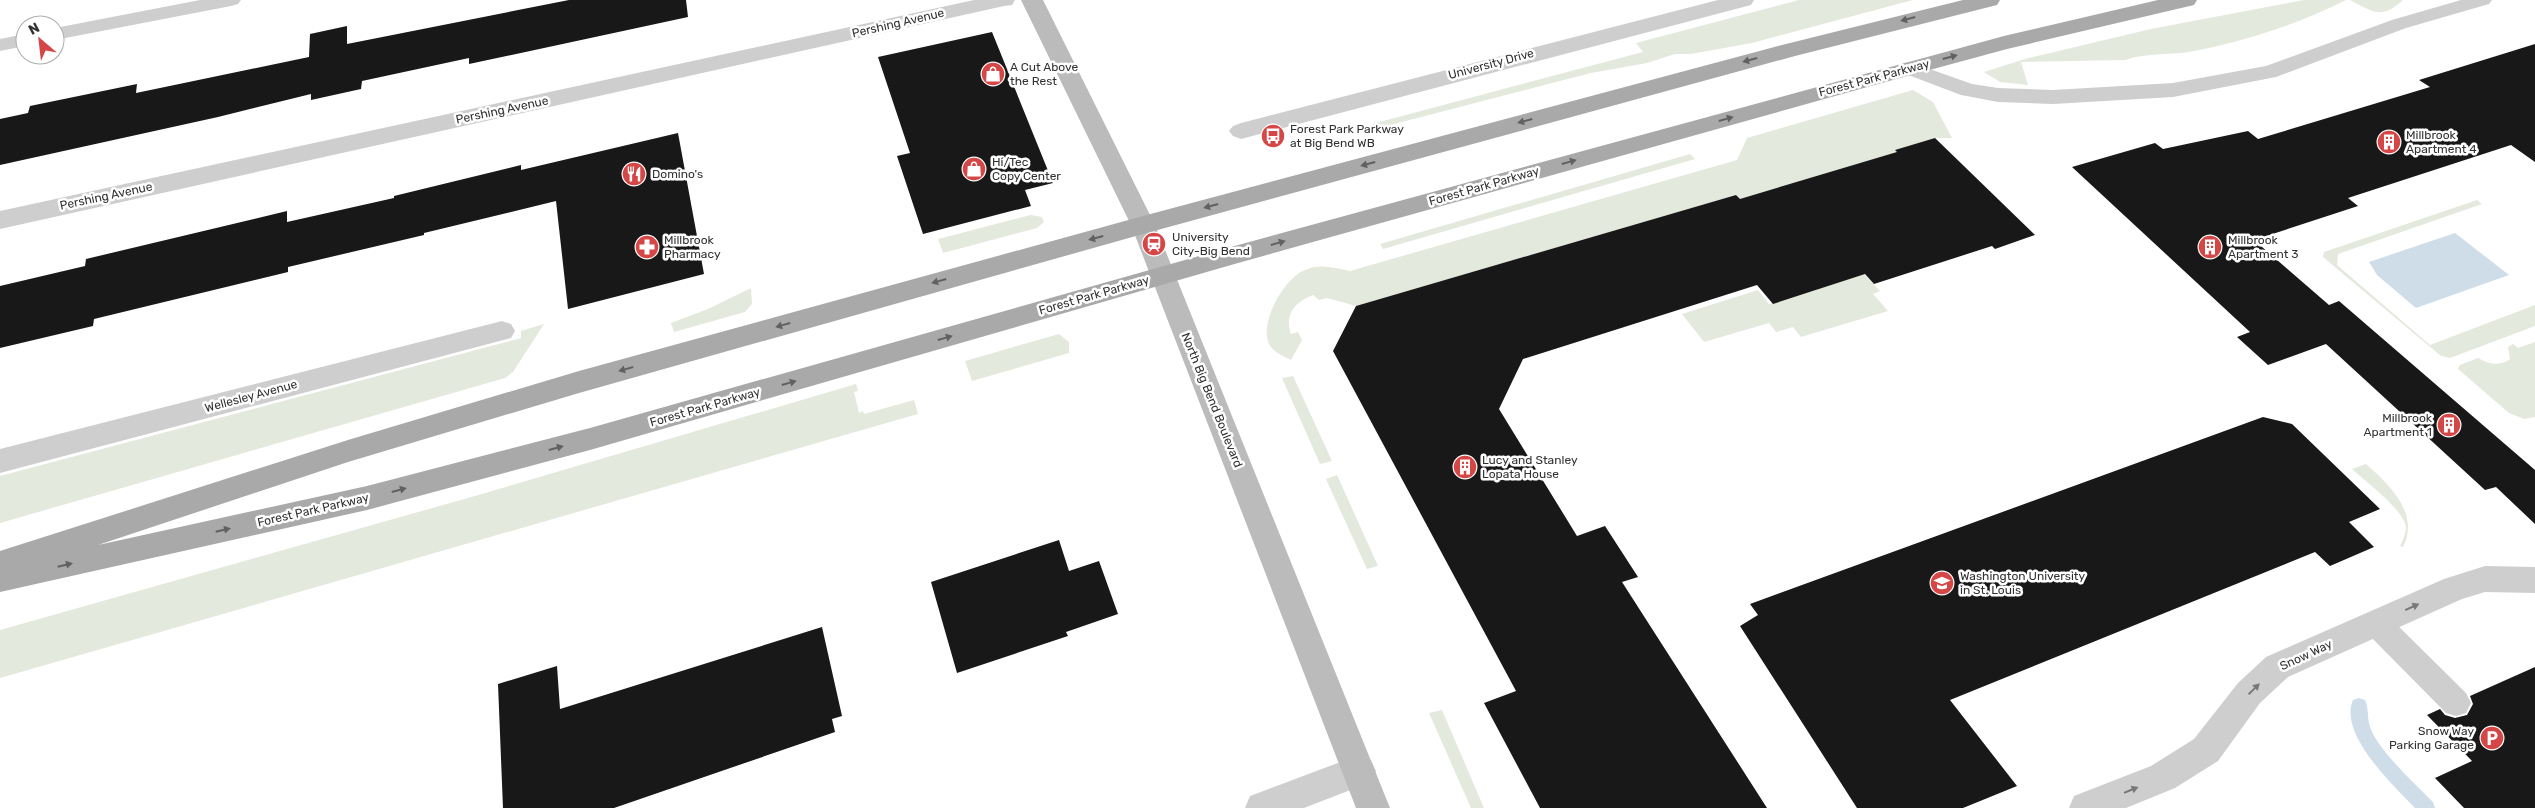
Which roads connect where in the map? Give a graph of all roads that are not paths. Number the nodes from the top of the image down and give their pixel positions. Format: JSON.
{"nodes":[{"id":1,"x":231,"y":0,"type":"edge"},
{"id":2,"x":1004,"y":0,"type":"edge"},
{"id":3,"x":1032,"y":0,"type":"edge"},
{"id":4,"x":1743,"y":0,"type":"edge"},
{"id":5,"x":1989,"y":0,"type":"edge"},
{"id":6,"x":2186,"y":0,"type":"edge"},
{"id":7,"x":2482,"y":0,"type":"edge"},
{"id":8,"x":65,"y":32,"type":"edge"},
{"id":9,"x":15,"y":42,"type":"edge"},
{"id":10,"x":0,"y":45,"type":"edge"},
{"id":11,"x":1910,"y":68,"type":"junction"},
{"id":12,"x":1241,"y":130,"type":"dead end"},
{"id":13,"x":0,"y":220,"type":"edge"},
{"id":14,"x":1143,"y":224,"type":"junction"},
{"id":15,"x":1163,"y":276,"type":"junction"},
{"id":16,"x":502,"y":331,"type":"dead end"},
{"id":17,"x":0,"y":461,"type":"edge"},
{"id":18,"x":0,"y":564,"type":"edge"},
{"id":19,"x":0,"y":579,"type":"edge"},
{"id":20,"x":2535,"y":580,"type":"edge"},
{"id":21,"x":2376,"y":623,"type":"junction"},
{"id":22,"x":2456,"y":702,"type":"dead end"},
{"id":23,"x":1359,"y":771,"type":"junction"},
{"id":24,"x":1262,"y":808,"type":"edge"},
{"id":25,"x":1373,"y":808,"type":"edge"},
{"id":26,"x":2086,"y":808,"type":"edge"}],
"edges":[{"from":1,"to":8,"type":"lane"},
{"from":2,"to":13,"type":"street","name":"Pershing Avenue"},
{"from":3,"to":14,"type":"main road","name":"North Big Bend Boulevard"},
{"from":4,"to":12,"type":"street","name":"University Drive"},
{"from":5,"to":14,"type":"main road","one_way":true},
{"from":11,"to":6,"type":"main road","name":"Forest Park Parkway","one_way":true},
{"from":7,"to":11,"type":"lane"},
{"from":9,"to":10,"type":"lane"},
{"from":15,"to":11,"type":"main road","name":"Forest Park Parkway","one_way":true},
{"from":14,"to":15,"type":"main road","name":"North Big Bend Boulevard"},
{"from":14,"to":18,"type":"main road","one_way":true},
{"from":19,"to":15,"type":"main road","name":"Forest Park Parkway","one_way":true},
{"from":15,"to":23,"type":"main road","name":"North Big Bend Boulevard"},
{"from":16,"to":17,"type":"street","name":"Wellesley Avenue"},
{"from":21,"to":20,"type":"street","name":"Snow Way","one_way":true},
{"from":21,"to":22,"type":"lane"},
{"from":26,"to":21,"type":"street","name":"Snow Way","one_way":true},
{"from":23,"to":24,"type":"street"},
{"from":23,"to":25,"type":"main road","name":"North Big Bend Boulevard"}]}
